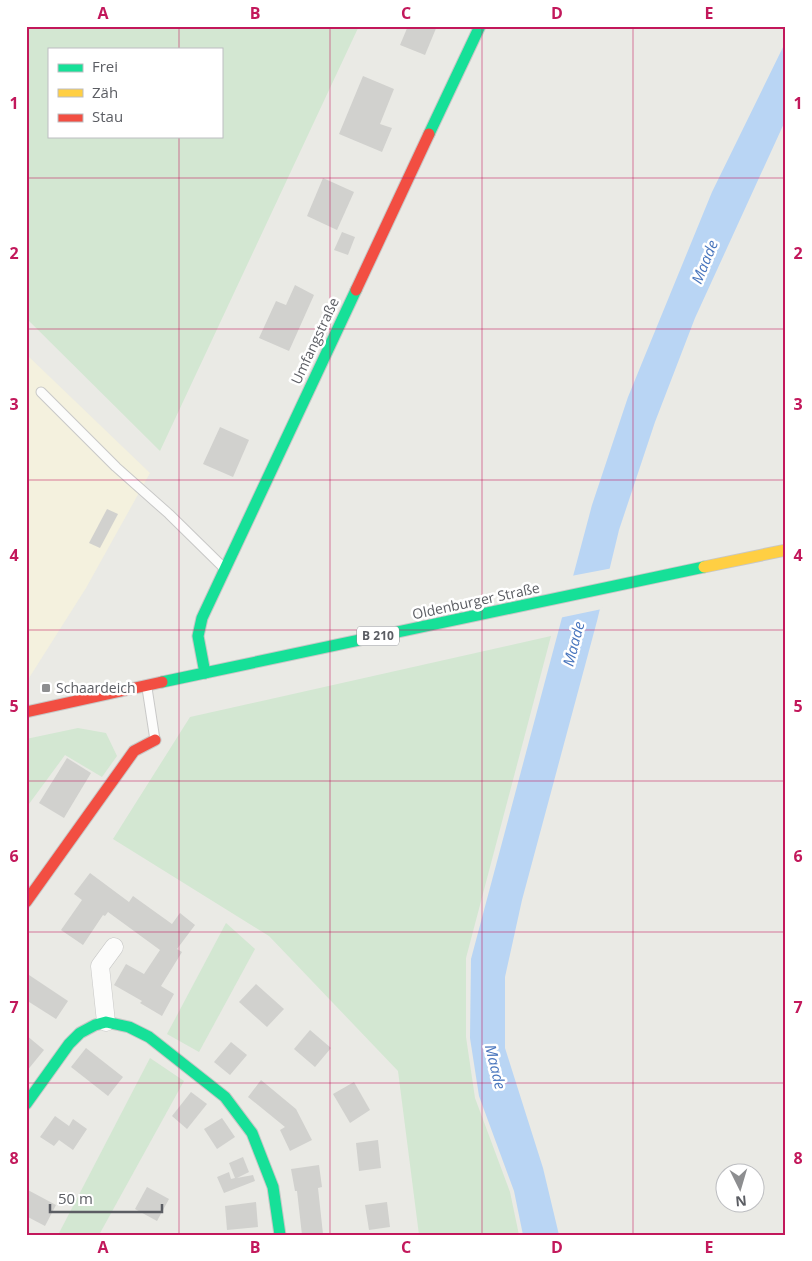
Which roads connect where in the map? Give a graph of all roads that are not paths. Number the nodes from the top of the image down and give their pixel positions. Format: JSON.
{"nodes":[{"id":1,"x":480,"y":26,"type":"edge"},
{"id":2,"x":41,"y":392,"type":"dead end"},
{"id":3,"x":786,"y":550,"type":"edge"},
{"id":4,"x":224,"y":569,"type":"junction"},
{"id":5,"x":205,"y":673,"type":"junction"},
{"id":6,"x":147,"y":685,"type":"junction"},
{"id":7,"x":26,"y":712,"type":"edge"},
{"id":8,"x":155,"y":740,"type":"joint"},
{"id":9,"x":26,"y":902,"type":"edge"},
{"id":10,"x":114,"y":947,"type":"dead end"},
{"id":11,"x":106,"y":1022,"type":"junction"},
{"id":12,"x":26,"y":1104,"type":"edge"},
{"id":13,"x":280,"y":1235,"type":"edge"}],
"edges":[{"from":1,"to":4,"type":"street","name":"Umfangstraße"},
{"from":2,"to":4,"type":"lane"},
{"from":3,"to":5,"type":"street","name":"Oldenburger Straße","number":"B 210"},
{"from":4,"to":5,"type":"street","name":"Umfangstraße"},
{"from":5,"to":6,"type":"street","name":"Oldenburger Straße","number":"B 210"},
{"from":6,"to":7,"type":"street","name":"Oldenburger Straße","number":"B 210"},
{"from":6,"to":8,"type":"lane"},
{"from":8,"to":9,"type":"street"},
{"from":10,"to":11,"type":"street"},
{"from":11,"to":12,"type":"street"},
{"from":11,"to":13,"type":"street"}]}
